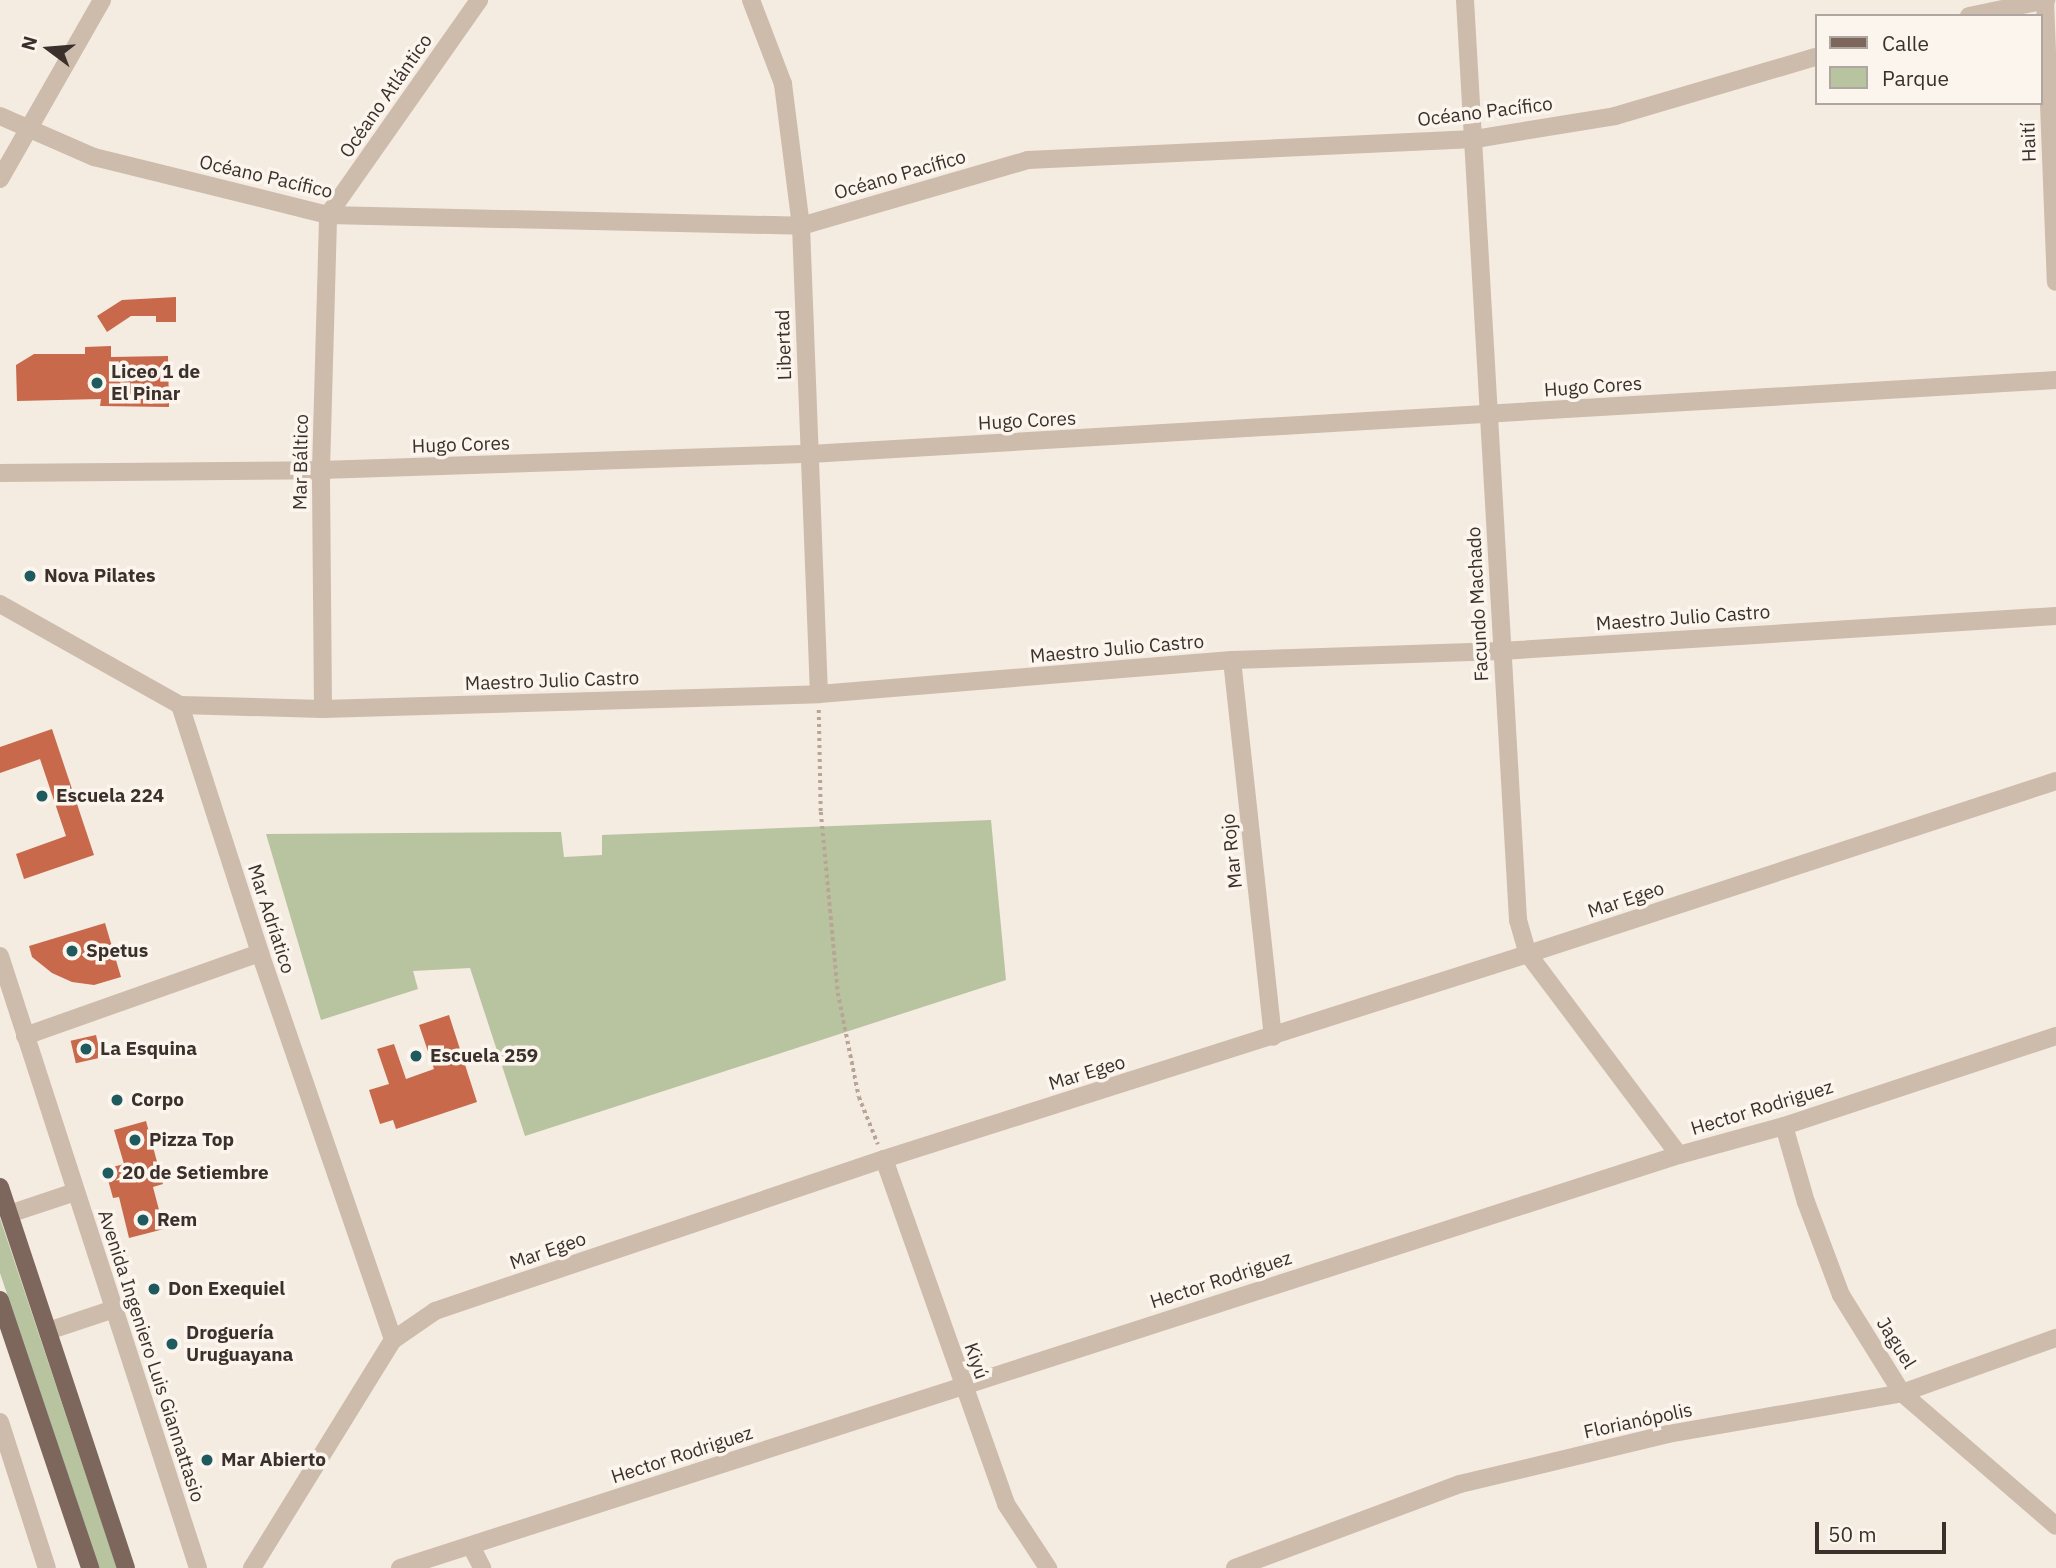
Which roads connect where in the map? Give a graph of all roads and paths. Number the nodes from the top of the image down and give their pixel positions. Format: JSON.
{"nodes":[{"id":1,"x":102,"y":0,"type":"edge"},
{"id":2,"x":479,"y":0,"type":"edge"},
{"id":3,"x":751,"y":0,"type":"edge"},
{"id":4,"x":1465,"y":0,"type":"edge"},
{"id":5,"x":2045,"y":0,"type":"edge"},
{"id":6,"x":1978,"y":14,"type":"edge"},
{"id":7,"x":1814,"y":58,"type":"edge"},
{"id":8,"x":0,"y":116,"type":"edge"},
{"id":9,"x":28,"y":131,"type":"junction"},
{"id":10,"x":1475,"y":139,"type":"junction"},
{"id":11,"x":0,"y":179,"type":"edge"},
{"id":12,"x":328,"y":215,"type":"junction"},
{"id":13,"x":801,"y":226,"type":"junction"},
{"id":14,"x":2056,"y":282,"type":"edge"},
{"id":15,"x":2056,"y":380,"type":"edge"},
{"id":16,"x":1488,"y":415,"type":"junction"},
{"id":17,"x":810,"y":454,"type":"junction"},
{"id":18,"x":321,"y":470,"type":"junction"},
{"id":19,"x":0,"y":473,"type":"edge"},
{"id":20,"x":0,"y":604,"type":"edge"},
{"id":21,"x":2056,"y":616,"type":"edge"},
{"id":22,"x":1502,"y":651,"type":"junction"},
{"id":23,"x":1232,"y":660,"type":"junction"},
{"id":24,"x":818,"y":694,"type":"junction"},
{"id":25,"x":180,"y":705,"type":"junction"},
{"id":26,"x":323,"y":709,"type":"junction"},
{"id":27,"x":2056,"y":780,"type":"edge"},
{"id":28,"x":260,"y":953,"type":"junction"},
{"id":29,"x":1528,"y":954,"type":"junction"},
{"id":30,"x":0,"y":956,"type":"edge"},
{"id":31,"x":6,"y":997,"type":"edge"},
{"id":32,"x":24,"y":1035,"type":"junction"},
{"id":33,"x":2056,"y":1036,"type":"edge"},
{"id":34,"x":1273,"y":1037,"type":"junction"},
{"id":35,"x":1784,"y":1126,"type":"junction"},
{"id":36,"x":1679,"y":1155,"type":"junction"},
{"id":37,"x":884,"y":1159,"type":"junction"},
{"id":38,"x":0,"y":1187,"type":"edge"},
{"id":39,"x":75,"y":1192,"type":"junction"},
{"id":40,"x":9,"y":1214,"type":"junction"},
{"id":41,"x":0,"y":1300,"type":"edge"},
{"id":42,"x":114,"y":1310,"type":"junction"},
{"id":43,"x":48,"y":1331,"type":"junction"},
{"id":44,"x":2056,"y":1338,"type":"edge"},
{"id":45,"x":393,"y":1340,"type":"junction"},
{"id":46,"x":962,"y":1386,"type":"junction"},
{"id":47,"x":1902,"y":1393,"type":"junction"},
{"id":48,"x":0,"y":1422,"type":"edge"},
{"id":49,"x":2056,"y":1526,"type":"edge"},
{"id":50,"x":471,"y":1546,"type":"junction"},
{"id":51,"x":47,"y":1568,"type":"edge"},
{"id":52,"x":90,"y":1568,"type":"edge"},
{"id":53,"x":127,"y":1568,"type":"edge"},
{"id":54,"x":198,"y":1568,"type":"edge"},
{"id":55,"x":252,"y":1568,"type":"edge"},
{"id":56,"x":400,"y":1568,"type":"edge"},
{"id":57,"x":482,"y":1568,"type":"edge"},
{"id":58,"x":1048,"y":1568,"type":"edge"},
{"id":59,"x":1236,"y":1568,"type":"edge"}],
"edges":[{"from":1,"to":9,"type":"street"},
{"from":2,"to":12,"type":"street","name":"Océano Atlántico"},
{"from":3,"to":13,"type":"street","name":"Libertad"},
{"from":4,"to":10,"type":"street","name":"Facundo Machado"},
{"from":5,"to":6,"type":"street"},
{"from":5,"to":14,"type":"street","name":"Haití"},
{"from":7,"to":10,"type":"street","name":"Océano Pacífico"},
{"from":8,"to":9,"type":"street","name":"Océano Pacífico"},
{"from":9,"to":11,"type":"street"},
{"from":9,"to":12,"type":"street","name":"Océano Pacífico"},
{"from":10,"to":13,"type":"street","name":"Océano Pacífico"},
{"from":10,"to":16,"type":"street","name":"Facundo Machado"},
{"from":12,"to":13,"type":"street","name":"Océano Pacífico"},
{"from":12,"to":18,"type":"street","name":"Mar Báltico"},
{"from":13,"to":17,"type":"street","name":"Libertad"},
{"from":15,"to":16,"type":"street","name":"Hugo Cores"},
{"from":16,"to":17,"type":"street","name":"Hugo Cores"},
{"from":16,"to":22,"type":"street","name":"Facundo Machado"},
{"from":17,"to":18,"type":"street","name":"Hugo Cores"},
{"from":17,"to":24,"type":"street","name":"Libertad"},
{"from":18,"to":19,"type":"street","name":"Hugo Cores"},
{"from":18,"to":26,"type":"street","name":"Mar Báltico"},
{"from":20,"to":25,"type":"street"},
{"from":21,"to":22,"type":"street","name":"Maestro Julio Castro"},
{"from":22,"to":23,"type":"street","name":"Maestro Julio Castro"},
{"from":22,"to":29,"type":"street","name":"Facundo Machado"},
{"from":23,"to":24,"type":"street","name":"Maestro Julio Castro"},
{"from":23,"to":34,"type":"street","name":"Mar Rojo"},
{"from":24,"to":26,"type":"street","name":"Maestro Julio Castro"},
{"from":24,"to":37,"type":"path"},
{"from":25,"to":26,"type":"street","name":"Maestro Julio Castro"},
{"from":25,"to":28,"type":"street","name":"Mar Adríatico"},
{"from":27,"to":29,"type":"street","name":"Mar Egeo"},
{"from":28,"to":32,"type":"street"},
{"from":28,"to":45,"type":"street","name":"Mar Adríatico"},
{"from":29,"to":34,"type":"street","name":"Mar Egeo"},
{"from":29,"to":36,"type":"street","name":"Facundo Machado"},
{"from":30,"to":31,"type":"street","name":"Avenida Ingeniero Luis Giannattasio"},
{"from":31,"to":32,"type":"street","name":"Avenida Ingeniero Luis Giannattasio"},
{"from":32,"to":39,"type":"street","name":"Avenida Ingeniero Luis Giannattasio"},
{"from":33,"to":35,"type":"street","name":"Hector Rodriguez"},
{"from":34,"to":37,"type":"street","name":"Mar Egeo"},
{"from":35,"to":36,"type":"street","name":"Hector Rodriguez"},
{"from":35,"to":47,"type":"street","name":"Jaguel"},
{"from":36,"to":46,"type":"street","name":"Hector Rodriguez"},
{"from":37,"to":45,"type":"street","name":"Mar Egeo"},
{"from":37,"to":46,"type":"street","name":"Kiyú"},
{"from":38,"to":40,"type":"main road"},
{"from":39,"to":40,"type":"street"},
{"from":39,"to":42,"type":"street","name":"Avenida Ingeniero Luis Giannattasio"},
{"from":40,"to":43,"type":"main road"},
{"from":41,"to":52,"type":"main road"},
{"from":42,"to":43,"type":"street"},
{"from":42,"to":54,"type":"street","name":"Avenida Ingeniero Luis Giannattasio"},
{"from":43,"to":53,"type":"main road"},
{"from":44,"to":47,"type":"street","name":"Florianópolis"},
{"from":45,"to":55,"type":"street","name":"Mar Egeo"},
{"from":46,"to":50,"type":"street","name":"Hector Rodriguez"},
{"from":46,"to":58,"type":"street","name":"Kiyú"},
{"from":47,"to":49,"type":"street","name":"Jaguel"},
{"from":47,"to":59,"type":"street","name":"Florianópolis"},
{"from":48,"to":51,"type":"street"},
{"from":50,"to":56,"type":"street","name":"Hector Rodriguez"},
{"from":50,"to":57,"type":"street"}]}
